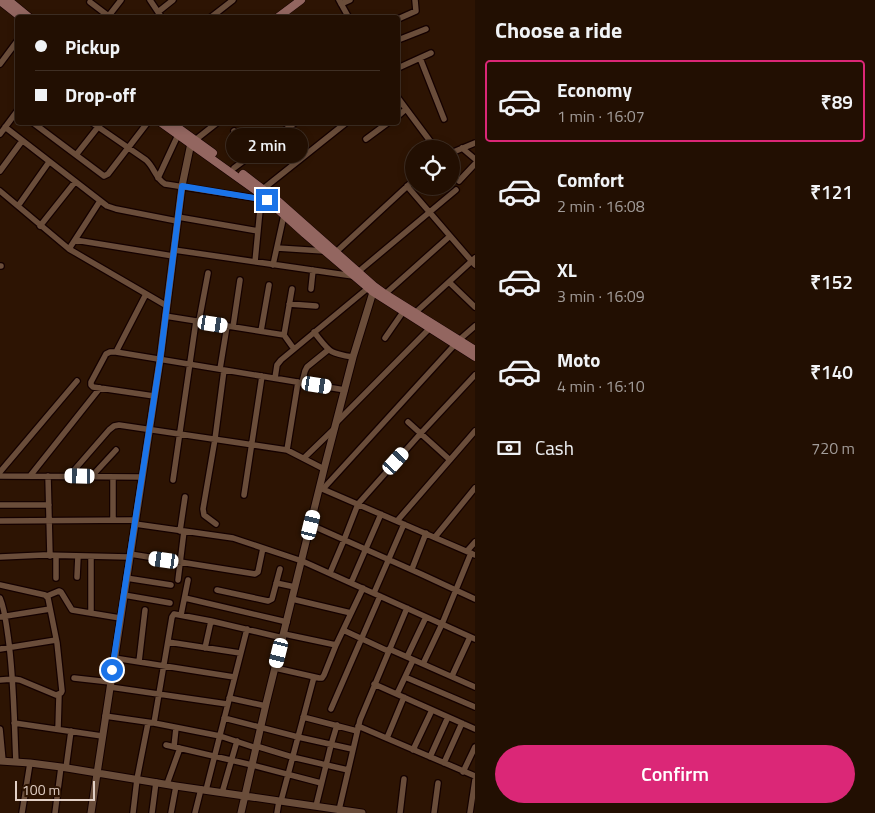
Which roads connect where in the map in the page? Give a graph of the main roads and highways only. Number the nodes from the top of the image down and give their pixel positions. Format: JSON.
{"nodes":[{"id":1,"x":9,"y":0,"type":"edge"},
{"id":2,"x":0,"y":1,"type":"edge"},
{"id":3,"x":298,"y":1,"type":"edge"},
{"id":4,"x":18,"y":15,"type":"edge"},
{"id":5,"x":26,"y":15,"type":"edge"},
{"id":6,"x":281,"y":15,"type":"edge"},
{"id":7,"x":164,"y":125,"type":"edge"},
{"id":8,"x":173,"y":125,"type":"edge"},
{"id":9,"x":193,"y":142,"type":"junction"},
{"id":10,"x":356,"y":274,"type":"junction"},
{"id":11,"x":372,"y":289,"type":"junction"},
{"id":12,"x":457,"y":343,"type":"junction"},
{"id":13,"x":475,"y":350,"type":"edge"},
{"id":14,"x":475,"y":357,"type":"edge"}],
"edges":[{"from":1,"to":5,"type":"main road"},
{"from":2,"to":4,"type":"main road"},
{"from":3,"to":6,"type":"main road"},
{"from":7,"to":9,"type":"main road"},
{"from":8,"to":9,"type":"main road"},
{"from":9,"to":10,"type":"main road"},
{"from":9,"to":10,"type":"main road"},
{"from":10,"to":11,"type":"main road"},
{"from":11,"to":12,"type":"main road"},
{"from":11,"to":12,"type":"main road"},
{"from":12,"to":13,"type":"main road"},
{"from":12,"to":14,"type":"main road"}]}
